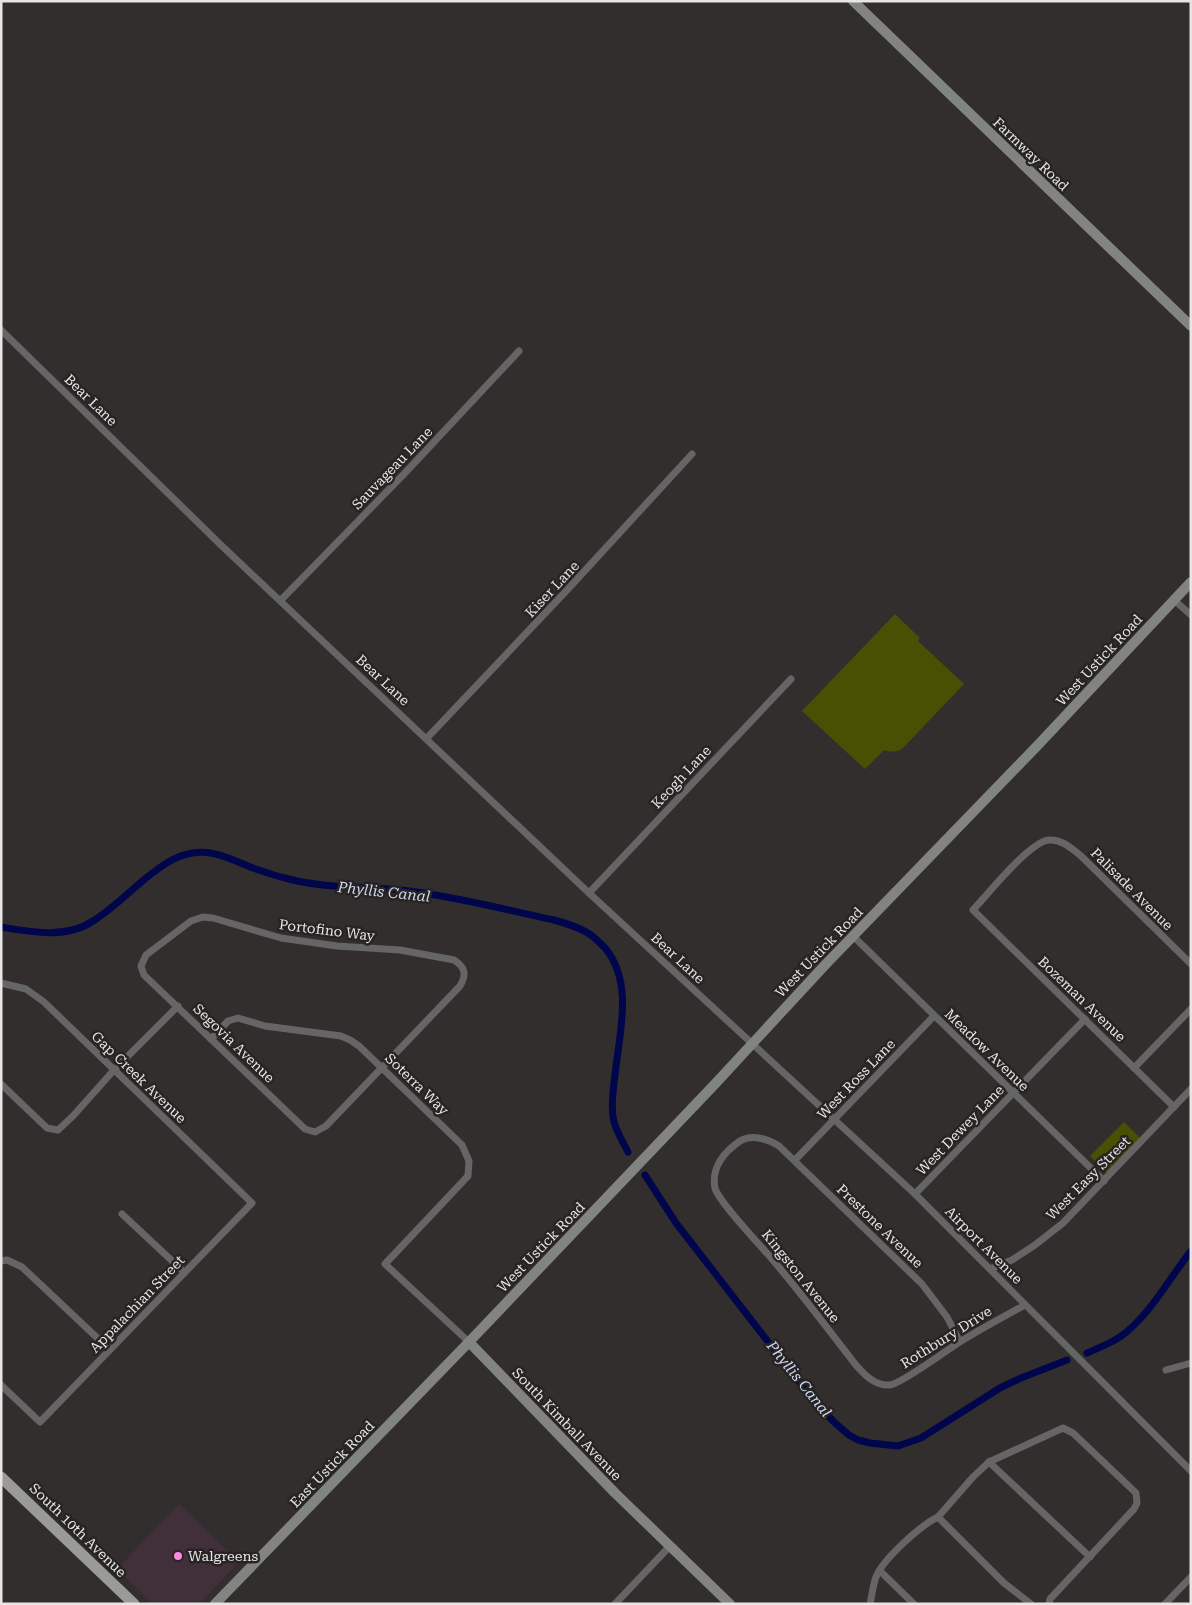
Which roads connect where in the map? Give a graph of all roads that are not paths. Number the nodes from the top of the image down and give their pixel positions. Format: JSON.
{"nodes":[{"id":1,"x":853,"y":1,"type":"edge"},
{"id":2,"x":1191,"y":326,"type":"edge"},
{"id":3,"x":1,"y":330,"type":"edge"},
{"id":4,"x":519,"y":351,"type":"dead end"},
{"id":5,"x":692,"y":454,"type":"dead end"},
{"id":6,"x":1191,"y":582,"type":"edge"},
{"id":7,"x":281,"y":600,"type":"junction"},
{"id":8,"x":1174,"y":600,"type":"junction"},
{"id":9,"x":1191,"y":616,"type":"edge"},
{"id":10,"x":791,"y":679,"type":"dead end"},
{"id":11,"x":427,"y":738,"type":"junction"},
{"id":12,"x":589,"y":893,"type":"junction"},
{"id":13,"x":973,"y":910,"type":"joint"},
{"id":14,"x":853,"y":936,"type":"junction"},
{"id":15,"x":1191,"y":964,"type":"edge"},
{"id":16,"x":141,"y":966,"type":"joint"},
{"id":17,"x":1,"y":983,"type":"edge"},
{"id":18,"x":178,"y":1006,"type":"junction"},
{"id":19,"x":1191,"y":1009,"type":"edge"},
{"id":20,"x":934,"y":1016,"type":"junction"},
{"id":21,"x":1085,"y":1019,"type":"junction"},
{"id":22,"x":211,"y":1039,"type":"junction"},
{"id":23,"x":752,"y":1044,"type":"junction"},
{"id":24,"x":381,"y":1067,"type":"junction"},
{"id":25,"x":1134,"y":1068,"type":"junction"},
{"id":26,"x":114,"y":1070,"type":"junction"},
{"id":27,"x":1,"y":1084,"type":"edge"},
{"id":28,"x":1191,"y":1090,"type":"edge"},
{"id":29,"x":1013,"y":1093,"type":"junction"},
{"id":30,"x":1174,"y":1107,"type":"junction"},
{"id":31,"x":834,"y":1119,"type":"junction"},
{"id":32,"x":795,"y":1160,"type":"junction"},
{"id":33,"x":714,"y":1176,"type":"joint"},
{"id":34,"x":1104,"y":1181,"type":"junction"},
{"id":35,"x":915,"y":1194,"type":"junction"},
{"id":36,"x":252,"y":1203,"type":"joint"},
{"id":37,"x":122,"y":1214,"type":"dead end"},
{"id":38,"x":1,"y":1261,"type":"edge"},
{"id":39,"x":385,"y":1264,"type":"joint"},
{"id":40,"x":990,"y":1269,"type":"junction"},
{"id":41,"x":184,"y":1272,"type":"junction"},
{"id":42,"x":1025,"y":1305,"type":"junction"},
{"id":43,"x":468,"y":1342,"type":"junction"},
{"id":44,"x":960,"y":1342,"type":"junction"},
{"id":45,"x":109,"y":1349,"type":"junction"},
{"id":46,"x":1191,"y":1363,"type":"edge"},
{"id":47,"x":1166,"y":1370,"type":"dead end"},
{"id":48,"x":879,"y":1384,"type":"joint"},
{"id":49,"x":1,"y":1385,"type":"edge"},
{"id":50,"x":989,"y":1462,"type":"junction"},
{"id":51,"x":1191,"y":1471,"type":"edge"},
{"id":52,"x":1,"y":1478,"type":"edge"},
{"id":53,"x":938,"y":1517,"type":"junction"},
{"id":54,"x":670,"y":1546,"type":"junction"},
{"id":55,"x":1090,"y":1557,"type":"junction"},
{"id":56,"x":880,"y":1571,"type":"junction"},
{"id":57,"x":1191,"y":1578,"type":"edge"},
{"id":58,"x":134,"y":1604,"type":"edge"},
{"id":59,"x":215,"y":1604,"type":"edge"},
{"id":60,"x":614,"y":1604,"type":"edge"},
{"id":61,"x":730,"y":1604,"type":"edge"},
{"id":62,"x":870,"y":1604,"type":"edge"},
{"id":63,"x":914,"y":1604,"type":"edge"},
{"id":64,"x":1031,"y":1604,"type":"edge"},
{"id":65,"x":1049,"y":1604,"type":"edge"},
{"id":66,"x":1165,"y":1604,"type":"edge"}],
"edges":[{"from":1,"to":2,"type":"main road","name":"Farmway Road"},
{"from":3,"to":7,"type":"street","name":"Bear Lane"},
{"from":4,"to":7,"type":"street","name":"Sauvageau Lane"},
{"from":5,"to":11,"type":"street","name":"Kiser Lane"},
{"from":6,"to":8,"type":"main road","name":"West Ustick Road"},
{"from":7,"to":11,"type":"street","name":"Bear Lane"},
{"from":8,"to":9,"type":"street"},
{"from":8,"to":14,"type":"main road","name":"West Ustick Road"},
{"from":10,"to":12,"type":"street","name":"Keogh Lane"},
{"from":11,"to":12,"type":"street","name":"Bear Lane"},
{"from":12,"to":23,"type":"street","name":"Bear Lane"},
{"from":13,"to":15,"type":"street","name":"Palisade Avenue"},
{"from":13,"to":21,"type":"street","name":"Bozeman Avenue"},
{"from":14,"to":20,"type":"street","name":"Meadow Avenue"},
{"from":14,"to":23,"type":"main road","name":"West Ustick Road"},
{"from":16,"to":18,"type":"street","name":"Segovia Avenue"},
{"from":16,"to":24,"type":"street","name":"Portofino Way"},
{"from":17,"to":26,"type":"street","name":"Gap Creek Avenue"},
{"from":18,"to":22,"type":"street","name":"Segovia Avenue"},
{"from":18,"to":26,"type":"street"},
{"from":19,"to":25,"type":"street"},
{"from":20,"to":29,"type":"street","name":"Meadow Avenue"},
{"from":20,"to":31,"type":"street","name":"West Ross Lane"},
{"from":21,"to":25,"type":"street","name":"Bozeman Avenue"},
{"from":21,"to":29,"type":"street","name":"West Dewey Lane"},
{"from":22,"to":24,"type":"street","name":"Soterra Way"},
{"from":22,"to":24,"type":"street","name":"Segovia Avenue"},
{"from":23,"to":31,"type":"street","name":"Airport Avenue"},
{"from":23,"to":43,"type":"main road","name":"West Ustick Road"},
{"from":24,"to":39,"type":"street","name":"Soterra Way"},
{"from":25,"to":30,"type":"street","name":"Bozeman Avenue"},
{"from":26,"to":27,"type":"street"},
{"from":26,"to":36,"type":"street","name":"Gap Creek Avenue"},
{"from":28,"to":30,"type":"street","name":"West Easy Street"},
{"from":29,"to":34,"type":"street","name":"Meadow Avenue"},
{"from":29,"to":35,"type":"street","name":"West Dewey Lane"},
{"from":30,"to":34,"type":"street","name":"West Easy Street"},
{"from":31,"to":32,"type":"street","name":"West Ross Lane"},
{"from":31,"to":35,"type":"street","name":"Airport Avenue"},
{"from":32,"to":33,"type":"street","name":"Prestone Avenue"},
{"from":32,"to":44,"type":"street","name":"Prestone Avenue"},
{"from":33,"to":48,"type":"street","name":"Kingston Avenue"},
{"from":34,"to":40,"type":"street","name":"West Easy Street"},
{"from":35,"to":40,"type":"street","name":"Airport Avenue"},
{"from":36,"to":41,"type":"street","name":"Appalachian Street"},
{"from":37,"to":41,"type":"street"},
{"from":38,"to":45,"type":"street"},
{"from":39,"to":43,"type":"street","name":"South Kimball Avenue"},
{"from":40,"to":42,"type":"street","name":"Airport Avenue"},
{"from":41,"to":45,"type":"street","name":"Appalachian Street"},
{"from":42,"to":44,"type":"street","name":"Rothbury Drive"},
{"from":42,"to":51,"type":"street","name":"Airport Avenue"},
{"from":43,"to":54,"type":"main road","name":"South Kimball Avenue"},
{"from":43,"to":59,"type":"main road","name":"East Ustick Road"},
{"from":44,"to":48,"type":"street","name":"Rothbury Drive"},
{"from":45,"to":49,"type":"street","name":"Appalachian Street"},
{"from":46,"to":47,"type":"street"},
{"from":50,"to":53,"type":"street"},
{"from":50,"to":55,"type":"street"},
{"from":50,"to":55,"type":"street"},
{"from":52,"to":58,"type":"main road","name":"South 10th Avenue"},
{"from":53,"to":56,"type":"street"},
{"from":53,"to":64,"type":"street"},
{"from":54,"to":60,"type":"street"},
{"from":54,"to":61,"type":"main road","name":"South Kimball Avenue"},
{"from":55,"to":65,"type":"street"},
{"from":56,"to":62,"type":"street"},
{"from":56,"to":63,"type":"street"},
{"from":57,"to":66,"type":"street"}]}
